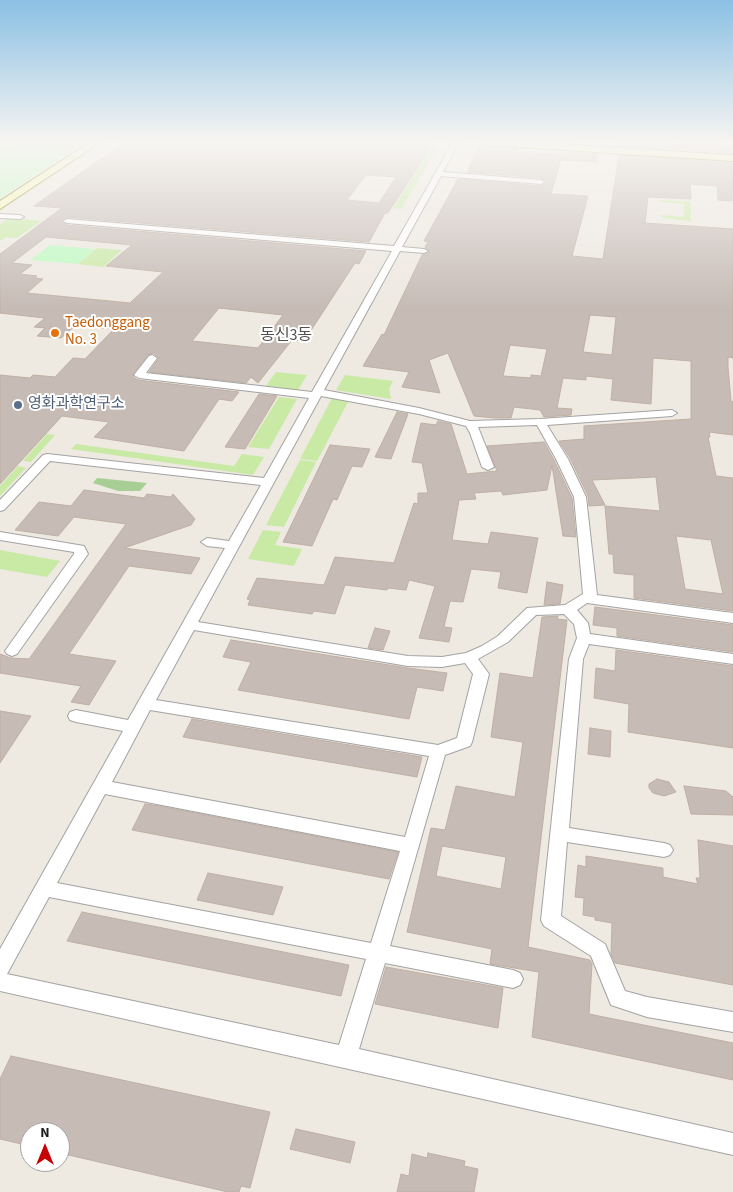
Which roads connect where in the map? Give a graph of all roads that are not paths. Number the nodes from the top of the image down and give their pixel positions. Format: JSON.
{"nodes":[{"id":1,"x":13,"y":198,"type":"edge"},
{"id":2,"x":426,"y":198,"type":"edge"},
{"id":3,"x":0,"y":206,"type":"edge"},
{"id":4,"x":0,"y":216,"type":"edge"},
{"id":5,"x":20,"y":217,"type":"dead end"},
{"id":6,"x":67,"y":221,"type":"dead end"},
{"id":7,"x":397,"y":249,"type":"junction"},
{"id":8,"x":424,"y":251,"type":"dead end"},
{"id":9,"x":152,"y":358,"type":"dead end"},
{"id":10,"x":317,"y":394,"type":"junction"},
{"id":11,"x":672,"y":413,"type":"dead end"},
{"id":12,"x":540,"y":422,"type":"junction"},
{"id":13,"x":470,"y":424,"type":"junction"},
{"id":14,"x":488,"y":467,"type":"dead end"},
{"id":15,"x":268,"y":482,"type":"junction"},
{"id":16,"x":0,"y":507,"type":"edge"},
{"id":17,"x":0,"y":536,"type":"edge"},
{"id":18,"x":207,"y":542,"type":"dead end"},
{"id":19,"x":233,"y":545,"type":"junction"},
{"id":20,"x":591,"y":599,"type":"junction"},
{"id":21,"x":568,"y":609,"type":"junction"},
{"id":22,"x":733,"y":618,"type":"edge"},
{"id":23,"x":189,"y":625,"type":"junction"},
{"id":24,"x":584,"y":638,"type":"junction"},
{"id":25,"x":12,"y":651,"type":"dead end"},
{"id":26,"x":469,"y":657,"type":"junction"},
{"id":27,"x":733,"y":660,"type":"edge"},
{"id":28,"x":146,"y":704,"type":"junction"},
{"id":29,"x":76,"y":716,"type":"dead end"},
{"id":30,"x":134,"y":727,"type":"junction"},
{"id":31,"x":438,"y":751,"type":"junction"},
{"id":32,"x":100,"y":786,"type":"junction"},
{"id":33,"x":559,"y":834,"type":"junction"},
{"id":34,"x":411,"y":846,"type":"junction"},
{"id":35,"x":664,"y":850,"type":"dead end"},
{"id":36,"x":44,"y":888,"type":"junction"},
{"id":37,"x":378,"y":954,"type":"junction"},
{"id":38,"x":0,"y":968,"type":"edge"},
{"id":39,"x":513,"y":979,"type":"dead end"},
{"id":40,"x":0,"y":982,"type":"edge"},
{"id":41,"x":733,"y":1022,"type":"edge"},
{"id":42,"x":346,"y":1057,"type":"junction"},
{"id":43,"x":733,"y":1144,"type":"edge"}],
"edges":[{"from":1,"to":3,"type":"main road"},
{"from":2,"to":7,"type":"street"},
{"from":4,"to":5,"type":"street"},
{"from":6,"to":7,"type":"street"},
{"from":7,"to":8,"type":"street"},
{"from":7,"to":10,"type":"street"},
{"from":9,"to":10,"type":"street"},
{"from":10,"to":13,"type":"street"},
{"from":10,"to":15,"type":"street"},
{"from":11,"to":12,"type":"street"},
{"from":12,"to":13,"type":"street"},
{"from":12,"to":20,"type":"street"},
{"from":13,"to":14,"type":"street"},
{"from":15,"to":16,"type":"street"},
{"from":15,"to":19,"type":"street"},
{"from":17,"to":25,"type":"street"},
{"from":18,"to":19,"type":"street"},
{"from":19,"to":23,"type":"street"},
{"from":20,"to":21,"type":"street"},
{"from":20,"to":22,"type":"street"},
{"from":21,"to":24,"type":"street"},
{"from":21,"to":26,"type":"street"},
{"from":23,"to":26,"type":"street"},
{"from":23,"to":28,"type":"street"},
{"from":24,"to":27,"type":"street"},
{"from":24,"to":33,"type":"street"},
{"from":26,"to":31,"type":"street"},
{"from":28,"to":30,"type":"street"},
{"from":28,"to":31,"type":"street"},
{"from":29,"to":30,"type":"street"},
{"from":30,"to":32,"type":"street"},
{"from":31,"to":34,"type":"street"},
{"from":32,"to":34,"type":"street"},
{"from":32,"to":36,"type":"street"},
{"from":33,"to":35,"type":"street"},
{"from":33,"to":41,"type":"street"},
{"from":34,"to":37,"type":"street"},
{"from":36,"to":37,"type":"street"},
{"from":36,"to":38,"type":"street"},
{"from":37,"to":39,"type":"street"},
{"from":37,"to":42,"type":"street"},
{"from":40,"to":42,"type":"street"},
{"from":42,"to":43,"type":"street"}]}
